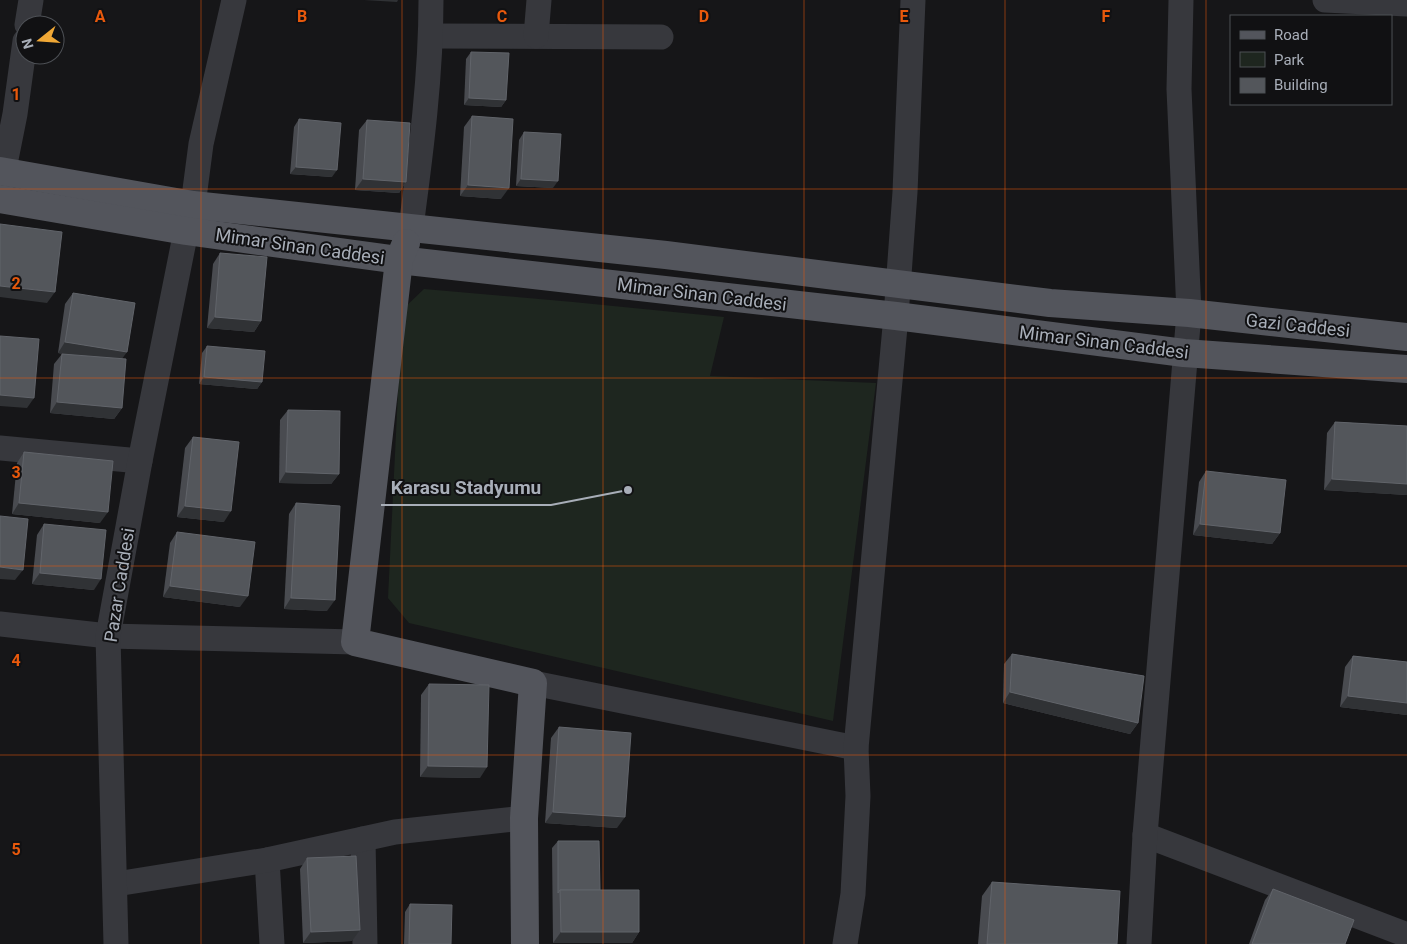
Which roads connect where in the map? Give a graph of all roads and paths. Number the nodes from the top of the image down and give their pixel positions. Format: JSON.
{"nodes":[{"id":1,"x":31,"y":0,"type":"edge"},
{"id":2,"x":234,"y":0,"type":"edge"},
{"id":3,"x":431,"y":0,"type":"edge"},
{"id":4,"x":539,"y":0,"type":"edge"},
{"id":5,"x":913,"y":0,"type":"edge"},
{"id":6,"x":1181,"y":0,"type":"edge"},
{"id":7,"x":1325,"y":0,"type":"edge"},
{"id":8,"x":1407,"y":4,"type":"edge"},
{"id":9,"x":29,"y":15,"type":"edge"},
{"id":10,"x":431,"y":36,"type":"junction"},
{"id":11,"x":536,"y":36,"type":"junction"},
{"id":12,"x":661,"y":37,"type":"dead end"},
{"id":13,"x":22,"y":65,"type":"edge"},
{"id":14,"x":1,"y":178,"type":"edge"},
{"id":15,"x":0,"y":200,"type":"edge"},
{"id":16,"x":193,"y":205,"type":"junction"},
{"id":17,"x":411,"y":227,"type":"junction"},
{"id":18,"x":186,"y":231,"type":"junction"},
{"id":19,"x":399,"y":260,"type":"junction"},
{"id":20,"x":898,"y":284,"type":"junction"},
{"id":21,"x":1189,"y":314,"type":"junction"},
{"id":22,"x":896,"y":316,"type":"junction"},
{"id":23,"x":1407,"y":337,"type":"edge"},
{"id":24,"x":1184,"y":353,"type":"junction"},
{"id":25,"x":1407,"y":369,"type":"edge"},
{"id":26,"x":0,"y":448,"type":"edge"},
{"id":27,"x":140,"y":460,"type":"junction"},
{"id":28,"x":0,"y":624,"type":"edge"},
{"id":29,"x":108,"y":636,"type":"junction"},
{"id":30,"x":355,"y":642,"type":"junction"},
{"id":31,"x":533,"y":683,"type":"junction"},
{"id":32,"x":856,"y":748,"type":"junction"},
{"id":33,"x":524,"y":818,"type":"junction"},
{"id":34,"x":1145,"y":834,"type":"junction"},
{"id":35,"x":363,"y":839,"type":"junction"},
{"id":36,"x":267,"y":860,"type":"junction"},
{"id":37,"x":116,"y":884,"type":"junction"},
{"id":38,"x":1407,"y":935,"type":"edge"},
{"id":39,"x":116,"y":944,"type":"edge"},
{"id":40,"x":272,"y":944,"type":"edge"},
{"id":41,"x":365,"y":944,"type":"edge"},
{"id":42,"x":525,"y":944,"type":"edge"},
{"id":43,"x":845,"y":944,"type":"edge"},
{"id":44,"x":1139,"y":944,"type":"edge"}],
"edges":[{"from":1,"to":9,"type":"street"},
{"from":2,"to":16,"type":"street","name":"Pazar Caddesi"},
{"from":3,"to":10,"type":"street"},
{"from":4,"to":11,"type":"street"},
{"from":5,"to":20,"type":"street"},
{"from":6,"to":21,"type":"street"},
{"from":7,"to":8,"type":"street"},
{"from":10,"to":11,"type":"street"},
{"from":10,"to":17,"type":"street"},
{"from":11,"to":12,"type":"street"},
{"from":13,"to":14,"type":"street"},
{"from":14,"to":16,"type":"main road","name":"Mimar Sinan Caddesi"},
{"from":15,"to":18,"type":"main road","name":"Mimar Sinan Caddesi"},
{"from":16,"to":17,"type":"main road","name":"Mimar Sinan Caddesi"},
{"from":16,"to":18,"type":"street","name":"Pazar Caddesi"},
{"from":17,"to":19,"type":"main road"},
{"from":17,"to":20,"type":"main road","name":"Mimar Sinan Caddesi"},
{"from":18,"to":19,"type":"main road","name":"Mimar Sinan Caddesi"},
{"from":18,"to":27,"type":"street","name":"Pazar Caddesi"},
{"from":19,"to":22,"type":"main road","name":"Mimar Sinan Caddesi"},
{"from":19,"to":30,"type":"main road"},
{"from":20,"to":21,"type":"main road","name":"Mimar Sinan Caddesi"},
{"from":20,"to":22,"type":"street"},
{"from":21,"to":23,"type":"main road","name":"Gazi Caddesi"},
{"from":21,"to":24,"type":"street"},
{"from":22,"to":24,"type":"main road","name":"Mimar Sinan Caddesi"},
{"from":22,"to":32,"type":"street"},
{"from":24,"to":25,"type":"main road","name":"Mimar Sinan Caddesi"},
{"from":24,"to":34,"type":"street"},
{"from":26,"to":27,"type":"street"},
{"from":27,"to":29,"type":"street","name":"Pazar Caddesi"},
{"from":28,"to":29,"type":"street"},
{"from":29,"to":30,"type":"street"},
{"from":29,"to":37,"type":"street","name":"Pazar Caddesi"},
{"from":30,"to":31,"type":"main road"},
{"from":31,"to":32,"type":"street"},
{"from":31,"to":33,"type":"main road"},
{"from":32,"to":43,"type":"street"},
{"from":33,"to":35,"type":"street"},
{"from":33,"to":42,"type":"main road"},
{"from":34,"to":38,"type":"street"},
{"from":34,"to":44,"type":"street"},
{"from":35,"to":36,"type":"street"},
{"from":35,"to":41,"type":"street"},
{"from":36,"to":37,"type":"street"},
{"from":36,"to":40,"type":"street"},
{"from":37,"to":39,"type":"street","name":"Pazar Caddesi"}]}
